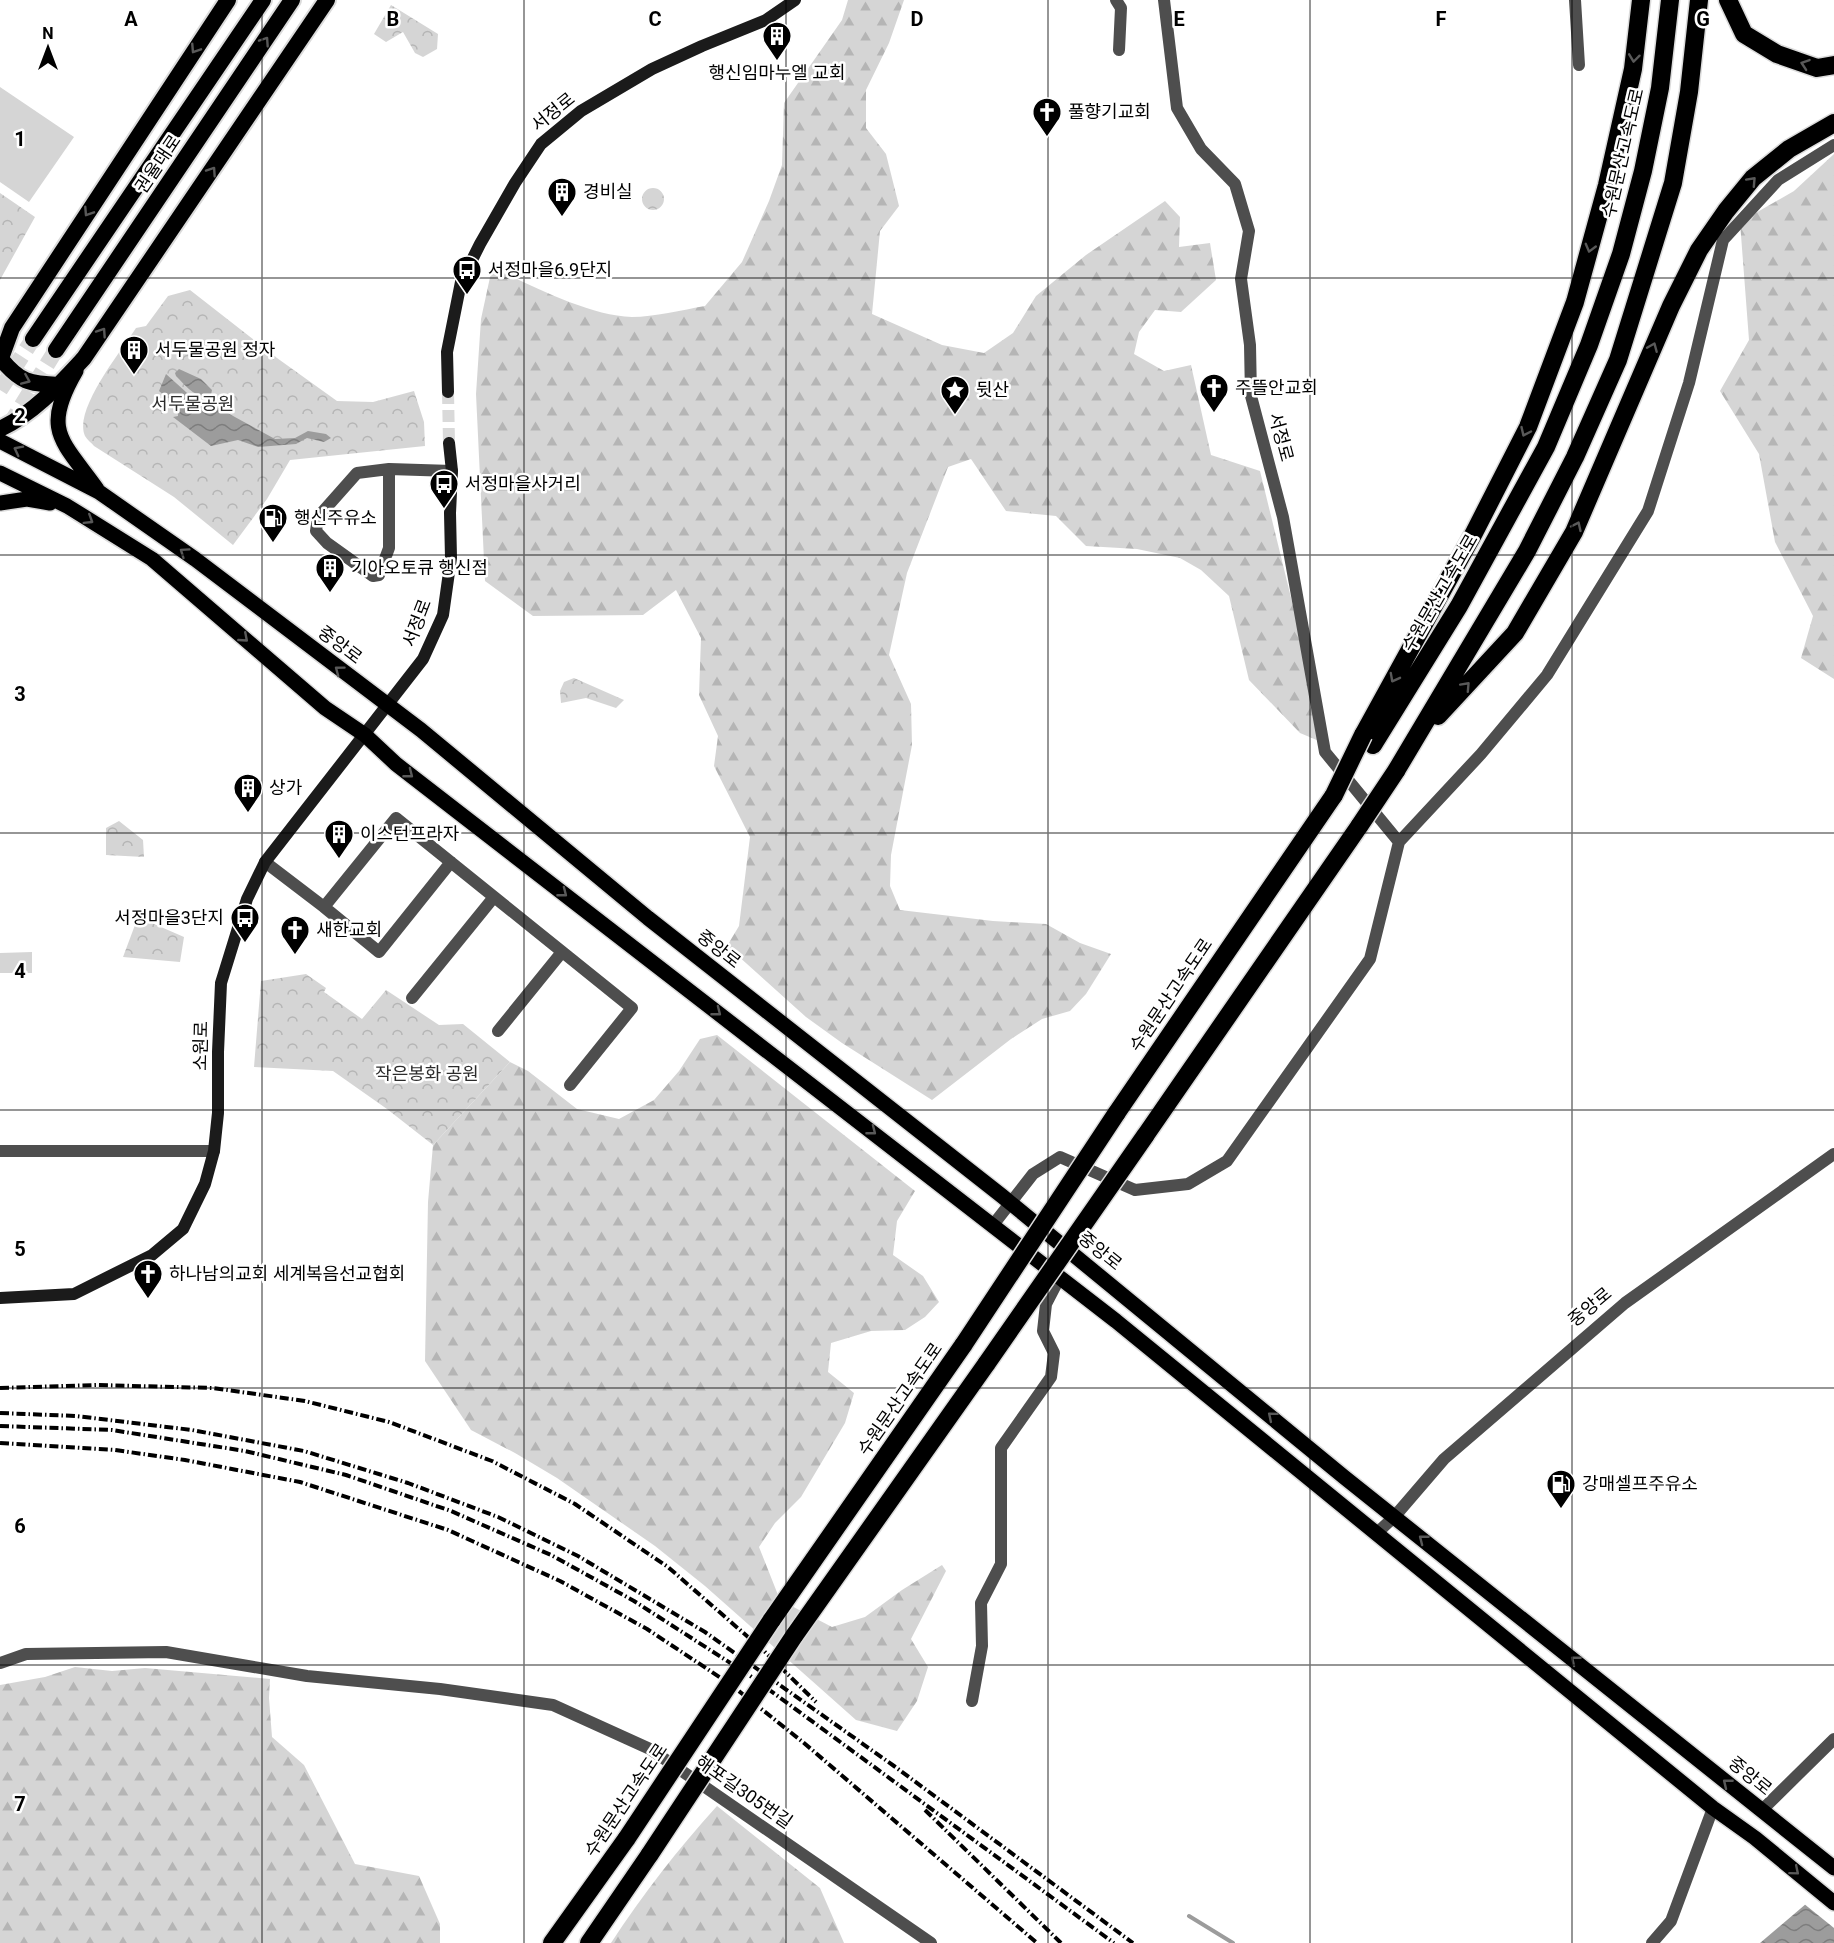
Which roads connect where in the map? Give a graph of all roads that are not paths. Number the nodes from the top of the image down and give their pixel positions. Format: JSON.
{"nodes":[{"id":1,"x":228,"y":0,"type":"edge"},
{"id":2,"x":263,"y":0,"type":"edge"},
{"id":3,"x":292,"y":0,"type":"edge"},
{"id":4,"x":327,"y":0,"type":"edge"},
{"id":5,"x":795,"y":0,"type":"edge"},
{"id":6,"x":1116,"y":0,"type":"edge"},
{"id":7,"x":1164,"y":0,"type":"edge"},
{"id":8,"x":1575,"y":0,"type":"edge"},
{"id":9,"x":1641,"y":0,"type":"edge"},
{"id":10,"x":1670,"y":0,"type":"edge"},
{"id":11,"x":1699,"y":0,"type":"edge"},
{"id":12,"x":1728,"y":0,"type":"edge"},
{"id":13,"x":1119,"y":50,"type":"dead end"},
{"id":14,"x":1579,"y":65,"type":"dead end"},
{"id":15,"x":1834,"y":65,"type":"edge"},
{"id":16,"x":1834,"y":123,"type":"edge"},
{"id":17,"x":1834,"y":145,"type":"edge"},
{"id":18,"x":33,"y":339,"type":"tunnel mouth"},
{"id":19,"x":56,"y":350,"type":"tunnel mouth"},
{"id":20,"x":0,"y":354,"type":"edge"},
{"id":21,"x":84,"y":358,"type":"junction"},
{"id":22,"x":59,"y":385,"type":"junction"},
{"id":23,"x":448,"y":392,"type":"tunnel mouth"},
{"id":24,"x":0,"y":429,"type":"edge"},
{"id":25,"x":0,"y":441,"type":"edge"},
{"id":26,"x":449,"y":443,"type":"tunnel mouth"},
{"id":27,"x":388,"y":469,"type":"junction"},
{"id":28,"x":452,"y":471,"type":"junction"},
{"id":29,"x":0,"y":473,"type":"edge"},
{"id":30,"x":99,"y":492,"type":"junction"},
{"id":31,"x":0,"y":503,"type":"edge"},
{"id":32,"x":67,"y":506,"type":"junction"},
{"id":33,"x":386,"y":704,"type":"junction"},
{"id":34,"x":365,"y":735,"type":"junction"},
{"id":35,"x":1368,"y":740,"type":"junction"},
{"id":36,"x":1412,"y":744,"type":"junction"},
{"id":37,"x":1399,"y":842,"type":"junction"},
{"id":38,"x":265,"y":862,"type":"junction"},
{"id":39,"x":451,"y":862,"type":"junction"},
{"id":40,"x":494,"y":897,"type":"junction"},
{"id":41,"x":324,"y":907,"type":"junction"},
{"id":42,"x":562,"y":952,"type":"junction"},
{"id":43,"x":412,"y":998,"type":"dead end"},
{"id":44,"x":498,"y":1031,"type":"dead end"},
{"id":45,"x":570,"y":1085,"type":"dead end"},
{"id":46,"x":0,"y":1151,"type":"edge"},
{"id":47,"x":214,"y":1151,"type":"junction"},
{"id":48,"x":1834,"y":1154,"type":"edge"},
{"id":49,"x":1011,"y":1203,"type":"junction"},
{"id":50,"x":993,"y":1225,"type":"junction"},
{"id":51,"x":1060,"y":1277,"type":"junction"},
{"id":52,"x":0,"y":1298,"type":"edge"},
{"id":53,"x":1395,"y":1516,"type":"junction"},
{"id":54,"x":1377,"y":1533,"type":"junction"},
{"id":55,"x":0,"y":1663,"type":"edge"},
{"id":56,"x":972,"y":1701,"type":"dead end"},
{"id":57,"x":1834,"y":1739,"type":"edge"},
{"id":58,"x":1713,"y":1808,"type":"junction"},
{"id":59,"x":1767,"y":1815,"type":"junction"},
{"id":60,"x":1834,"y":1868,"type":"edge"},
{"id":61,"x":1834,"y":1903,"type":"edge"},
{"id":62,"x":552,"y":1943,"type":"edge"},
{"id":63,"x":589,"y":1943,"type":"edge"},
{"id":64,"x":931,"y":1943,"type":"edge"},
{"id":65,"x":1652,"y":1943,"type":"edge"}],
"edges":[{"from":1,"to":20,"type":"highway","one_way":true},
{"from":2,"to":18,"type":"highway","name":"권율대로"},
{"from":19,"to":3,"type":"highway","name":"권율대로","one_way":true},
{"from":21,"to":4,"type":"highway","one_way":true},
{"from":5,"to":23,"type":"main road","name":"서정로"},
{"from":6,"to":13,"type":"street"},
{"from":7,"to":37,"type":"street","name":"서정로"},
{"from":8,"to":14,"type":"street"},
{"from":9,"to":35,"type":"highway","one_way":true},
{"from":10,"to":35,"type":"highway","name":"수원문산고속도로"},
{"from":11,"to":36,"type":"highway"},
{"from":15,"to":12,"type":"highway","one_way":true},
{"from":36,"to":16,"type":"highway","one_way":true},
{"from":17,"to":37,"type":"street"},
{"from":20,"to":22,"type":"highway","one_way":true},
{"from":21,"to":22,"type":"highway"},
{"from":21,"to":30,"type":"main road"},
{"from":22,"to":24,"type":"highway"},
{"from":30,"to":25,"type":"main road","name":"중앙로","one_way":true},
{"from":26,"to":28,"type":"main road","name":"서정로"},
{"from":27,"to":27,"type":"street"},
{"from":27,"to":28,"type":"street"},
{"from":28,"to":33,"type":"main road","name":"서정로"},
{"from":29,"to":32,"type":"main road"},
{"from":33,"to":30,"type":"main road","name":"중앙로","one_way":true},
{"from":31,"to":32,"type":"main road"},
{"from":32,"to":34,"type":"main road","one_way":true},
{"from":33,"to":34,"type":"main road","name":"소원로"},
{"from":33,"to":49,"type":"main road","name":"중앙로"},
{"from":34,"to":38,"type":"main road","name":"소원로"},
{"from":34,"to":50,"type":"main road","one_way":true},
{"from":35,"to":62,"type":"highway","name":"수원문산고속도로","bridge":true},
{"from":36,"to":63,"type":"highway","bridge":true},
{"from":37,"to":49,"type":"street"},
{"from":38,"to":41,"type":"street"},
{"from":38,"to":47,"type":"main road","name":"소원로"},
{"from":39,"to":40,"type":"street"},
{"from":39,"to":41,"type":"street"},
{"from":39,"to":41,"type":"street"},
{"from":40,"to":42,"type":"street"},
{"from":40,"to":43,"type":"street"},
{"from":42,"to":44,"type":"street"},
{"from":42,"to":45,"type":"street"},
{"from":46,"to":47,"type":"street"},
{"from":47,"to":52,"type":"main road","name":"소원로"},
{"from":48,"to":53,"type":"street","name":"중앙로"},
{"from":49,"to":50,"type":"street"},
{"from":53,"to":49,"type":"main road","name":"중앙로","one_way":true},
{"from":50,"to":51,"type":"main road"},
{"from":51,"to":54,"type":"main road"},
{"from":51,"to":56,"type":"street"},
{"from":53,"to":54,"type":"street","name":"중앙로"},
{"from":59,"to":53,"type":"main road","name":"중앙로","one_way":true},
{"from":54,"to":58,"type":"main road"},
{"from":55,"to":64,"type":"street","name":"해포길305번길"},
{"from":57,"to":59,"type":"street"},
{"from":58,"to":61,"type":"main road","one_way":true},
{"from":58,"to":65,"type":"street"},
{"from":59,"to":60,"type":"main road","name":"중앙로"}]}
